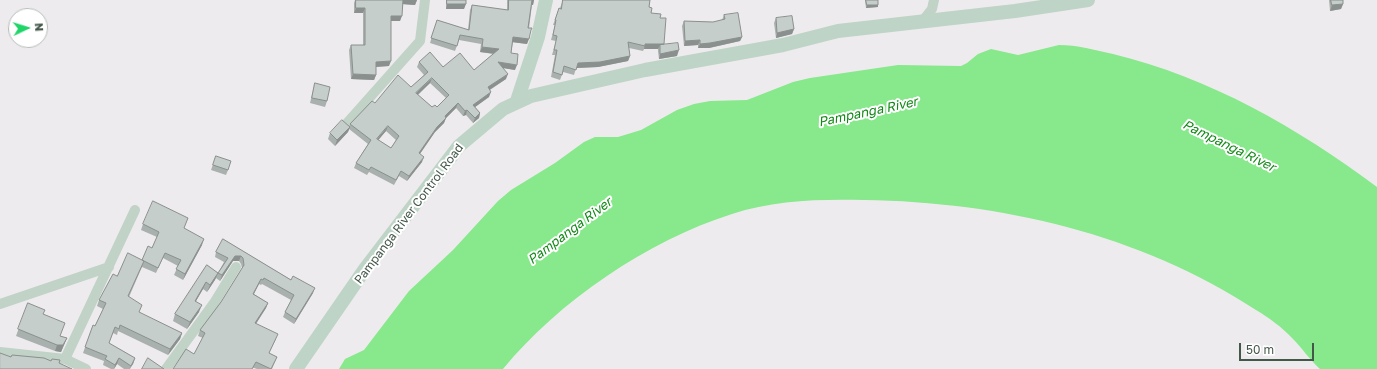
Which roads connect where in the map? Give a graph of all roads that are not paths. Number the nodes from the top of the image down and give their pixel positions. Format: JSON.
{"nodes":[{"id":1,"x":425,"y":0,"type":"edge"},
{"id":2,"x":546,"y":0,"type":"edge"},
{"id":3,"x":934,"y":0,"type":"edge"},
{"id":4,"x":1088,"y":0,"type":"edge"},
{"id":5,"x":921,"y":22,"type":"junction"},
{"id":6,"x":517,"y":101,"type":"junction"},
{"id":7,"x":347,"y":123,"type":"edge"},
{"id":8,"x":135,"y":210,"type":"dead end"},
{"id":9,"x":109,"y":267,"type":"junction"},
{"id":10,"x":236,"y":267,"type":"dead end"},
{"id":11,"x":0,"y":304,"type":"edge"},
{"id":12,"x":0,"y":352,"type":"edge"},
{"id":13,"x":65,"y":360,"type":"junction"},
{"id":14,"x":86,"y":369,"type":"edge"},
{"id":15,"x":166,"y":369,"type":"edge"},
{"id":16,"x":296,"y":369,"type":"edge"}],
"edges":[{"from":1,"to":7,"type":"street"},
{"from":2,"to":6,"type":"main road"},
{"from":3,"to":5,"type":"street"},
{"from":4,"to":5,"type":"main road","name":"Pampanga River Control Road"},
{"from":5,"to":6,"type":"main road","name":"Pampanga River Control Road"},
{"from":6,"to":16,"type":"main road","name":"Pampanga River Control Road"},
{"from":8,"to":9,"type":"street"},
{"from":9,"to":11,"type":"street"},
{"from":9,"to":13,"type":"street"},
{"from":10,"to":15,"type":"street"},
{"from":12,"to":13,"type":"street"},
{"from":13,"to":14,"type":"street"}]}
